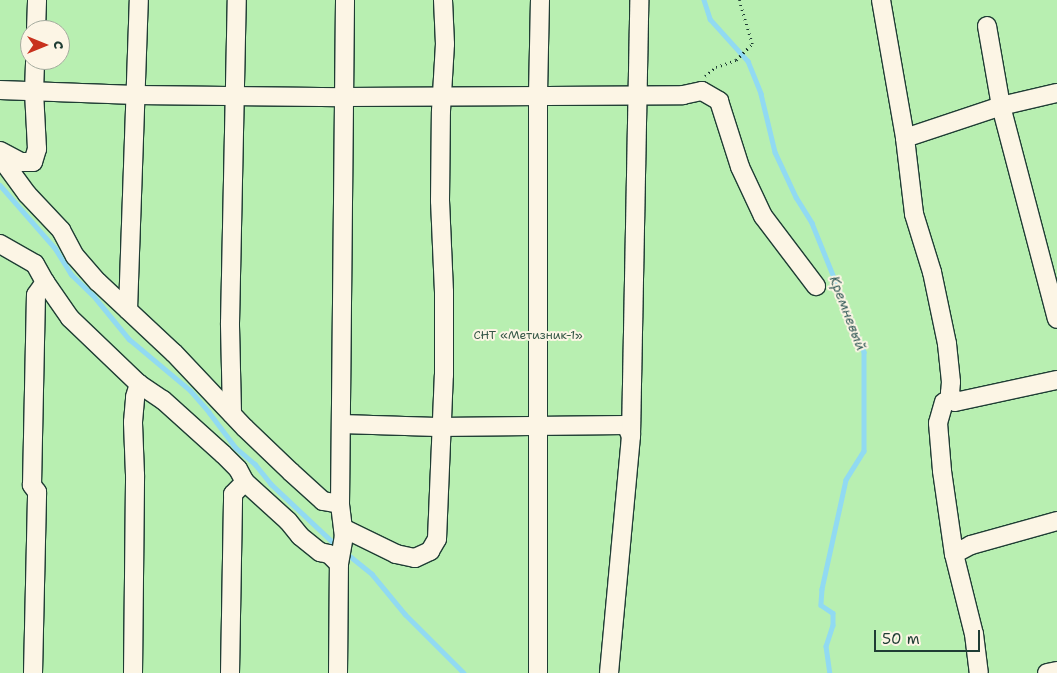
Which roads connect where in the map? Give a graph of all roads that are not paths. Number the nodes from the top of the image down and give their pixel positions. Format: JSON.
{"nodes":[{"id":1,"x":38,"y":0,"type":"edge"},
{"id":2,"x":139,"y":0,"type":"edge"},
{"id":3,"x":237,"y":0,"type":"edge"},
{"id":4,"x":346,"y":0,"type":"edge"},
{"id":5,"x":443,"y":0,"type":"edge"},
{"id":6,"x":540,"y":0,"type":"edge"},
{"id":7,"x":639,"y":0,"type":"edge"},
{"id":8,"x":881,"y":0,"type":"edge"},
{"id":9,"x":37,"y":20,"type":"edge"},
{"id":10,"x":987,"y":26,"type":"dead end"},
{"id":11,"x":35,"y":70,"type":"edge"},
{"id":12,"x":0,"y":90,"type":"edge"},
{"id":13,"x":34,"y":92,"type":"junction"},
{"id":14,"x":1057,"y":93,"type":"edge"},
{"id":15,"x":638,"y":94,"type":"junction"},
{"id":16,"x":136,"y":95,"type":"junction"},
{"id":17,"x":236,"y":95,"type":"junction"},
{"id":18,"x":538,"y":95,"type":"junction"},
{"id":19,"x":344,"y":97,"type":"junction"},
{"id":20,"x":442,"y":97,"type":"junction"},
{"id":21,"x":1001,"y":106,"type":"junction"},
{"id":22,"x":905,"y":138,"type":"junction"},
{"id":23,"x":0,"y":152,"type":"edge"},
{"id":24,"x":0,"y":157,"type":"edge"},
{"id":25,"x":0,"y":244,"type":"edge"},
{"id":26,"x":45,"y":282,"type":"junction"},
{"id":27,"x":816,"y":286,"type":"dead end"},
{"id":28,"x":128,"y":310,"type":"junction"},
{"id":29,"x":1057,"y":319,"type":"edge"},
{"id":30,"x":1057,"y":380,"type":"edge"},
{"id":31,"x":139,"y":384,"type":"junction"},
{"id":32,"x":944,"y":402,"type":"dead end"},
{"id":33,"x":232,"y":414,"type":"junction"},
{"id":34,"x":341,"y":424,"type":"junction"},
{"id":35,"x":539,"y":426,"type":"junction"},
{"id":36,"x":441,"y":427,"type":"junction"},
{"id":37,"x":631,"y":436,"type":"junction"},
{"id":38,"x":245,"y":482,"type":"junction"},
{"id":39,"x":340,"y":504,"type":"junction"},
{"id":40,"x":1057,"y":521,"type":"edge"},
{"id":41,"x":343,"y":533,"type":"junction"},
{"id":42,"x":954,"y":554,"type":"junction"},
{"id":43,"x":338,"y":564,"type":"junction"},
{"id":44,"x":1057,"y":671,"type":"edge"},
{"id":45,"x":33,"y":673,"type":"edge"},
{"id":46,"x":133,"y":673,"type":"edge"},
{"id":47,"x":230,"y":673,"type":"edge"},
{"id":48,"x":338,"y":673,"type":"edge"},
{"id":49,"x":538,"y":673,"type":"edge"},
{"id":50,"x":609,"y":673,"type":"edge"},
{"id":51,"x":979,"y":673,"type":"edge"},
{"id":52,"x":1047,"y":673,"type":"edge"}],
"edges":[{"from":1,"to":9,"type":"lane"},
{"from":2,"to":16,"type":"lane"},
{"from":3,"to":17,"type":"lane"},
{"from":4,"to":19,"type":"lane"},
{"from":5,"to":20,"type":"lane"},
{"from":6,"to":18,"type":"lane"},
{"from":7,"to":15,"type":"lane"},
{"from":8,"to":22,"type":"lane"},
{"from":10,"to":21,"type":"lane"},
{"from":11,"to":13,"type":"lane"},
{"from":12,"to":13,"type":"lane"},
{"from":13,"to":16,"type":"lane"},
{"from":13,"to":23,"type":"lane"},
{"from":14,"to":21,"type":"lane"},
{"from":15,"to":18,"type":"lane"},
{"from":15,"to":27,"type":"lane"},
{"from":15,"to":37,"type":"lane"},
{"from":16,"to":17,"type":"lane"},
{"from":16,"to":28,"type":"lane"},
{"from":17,"to":19,"type":"lane"},
{"from":17,"to":33,"type":"lane"},
{"from":18,"to":20,"type":"lane"},
{"from":18,"to":35,"type":"lane"},
{"from":19,"to":20,"type":"lane"},
{"from":19,"to":34,"type":"lane"},
{"from":20,"to":36,"type":"lane"},
{"from":21,"to":22,"type":"lane"},
{"from":21,"to":29,"type":"lane"},
{"from":22,"to":30,"type":"lane"},
{"from":24,"to":28,"type":"lane"},
{"from":25,"to":26,"type":"lane"},
{"from":26,"to":31,"type":"lane"},
{"from":26,"to":45,"type":"lane"},
{"from":28,"to":33,"type":"lane"},
{"from":31,"to":38,"type":"lane"},
{"from":31,"to":46,"type":"lane"},
{"from":32,"to":42,"type":"lane"},
{"from":33,"to":39,"type":"lane"},
{"from":34,"to":36,"type":"lane"},
{"from":34,"to":39,"type":"lane"},
{"from":35,"to":36,"type":"lane"},
{"from":35,"to":37,"type":"lane"},
{"from":35,"to":49,"type":"lane"},
{"from":36,"to":41,"type":"lane"},
{"from":37,"to":50,"type":"lane"},
{"from":38,"to":43,"type":"lane"},
{"from":38,"to":47,"type":"lane"},
{"from":39,"to":41,"type":"lane"},
{"from":40,"to":42,"type":"lane"},
{"from":41,"to":43,"type":"lane"},
{"from":42,"to":51,"type":"lane"},
{"from":43,"to":48,"type":"lane"},
{"from":44,"to":52,"type":"lane"}]}
